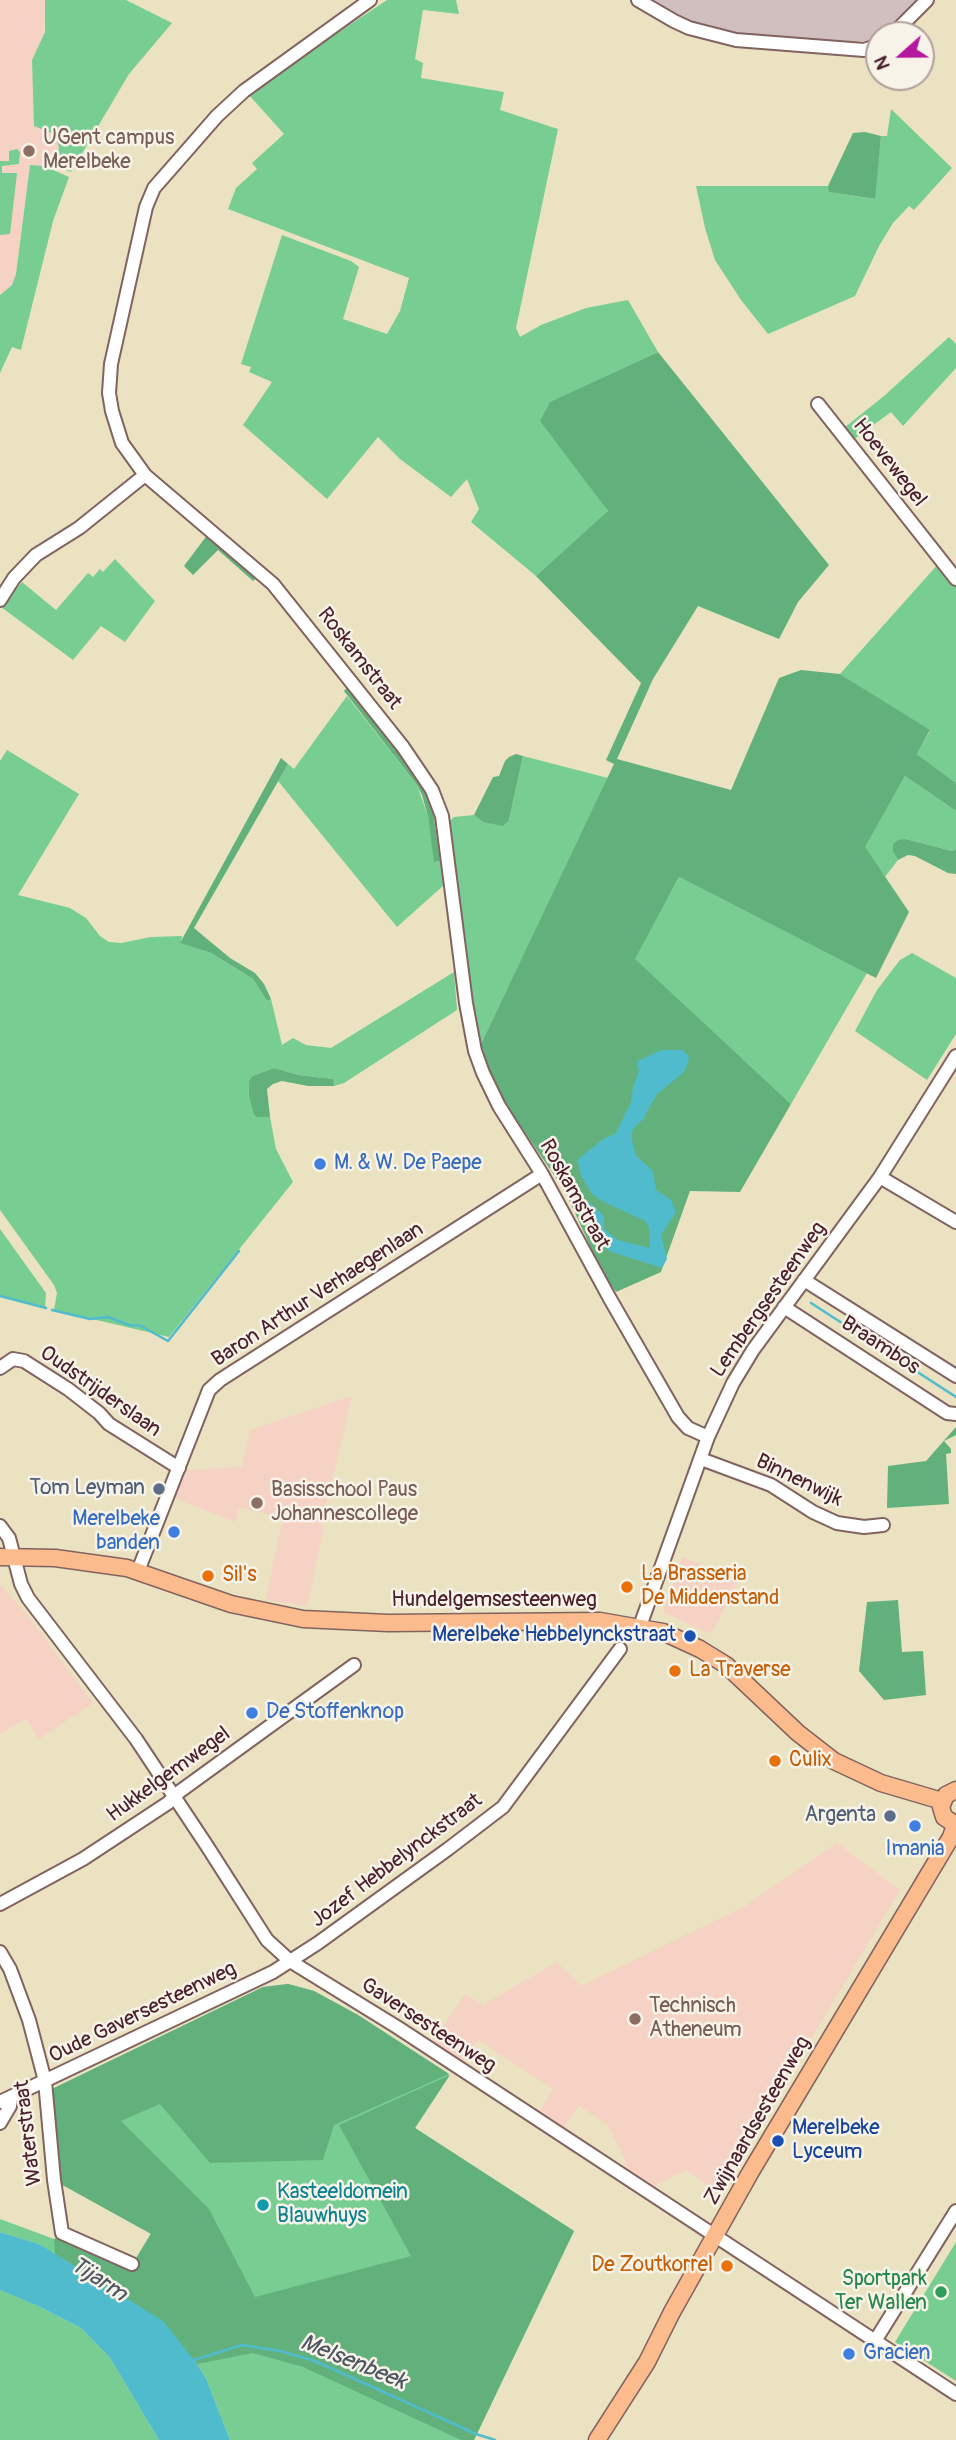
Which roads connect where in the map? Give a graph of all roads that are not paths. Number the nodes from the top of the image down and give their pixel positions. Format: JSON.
{"nodes":[{"id":1,"x":370,"y":0,"type":"edge"},
{"id":2,"x":638,"y":0,"type":"edge"},
{"id":3,"x":927,"y":0,"type":"edge"},
{"id":4,"x":906,"y":21,"type":"edge"},
{"id":5,"x":865,"y":50,"type":"edge"},
{"id":6,"x":818,"y":404,"type":"dead end"},
{"id":7,"x":145,"y":475,"type":"junction"},
{"id":8,"x":956,"y":579,"type":"edge"},
{"id":9,"x":0,"y":600,"type":"edge"},
{"id":10,"x":956,"y":1055,"type":"edge"},
{"id":11,"x":542,"y":1174,"type":"junction"},
{"id":12,"x":880,"y":1177,"type":"junction"},
{"id":13,"x":956,"y":1222,"type":"edge"},
{"id":14,"x":804,"y":1280,"type":"junction"},
{"id":15,"x":784,"y":1307,"type":"junction"},
{"id":16,"x":0,"y":1368,"type":"edge"},
{"id":17,"x":956,"y":1376,"type":"edge"},
{"id":18,"x":956,"y":1414,"type":"edge"},
{"id":19,"x":708,"y":1437,"type":"junction"},
{"id":20,"x":701,"y":1459,"type":"junction"},
{"id":21,"x":179,"y":1468,"type":"junction"},
{"id":22,"x":883,"y":1525,"type":"dead end"},
{"id":23,"x":0,"y":1527,"type":"edge"},
{"id":24,"x":7,"y":1557,"type":"edge"},
{"id":25,"x":138,"y":1572,"type":"junction"},
{"id":26,"x":640,"y":1626,"type":"junction"},
{"id":27,"x":620,"y":1649,"type":"dead end"},
{"id":28,"x":354,"y":1665,"type":"dead end"},
{"id":29,"x":956,"y":1790,"type":"edge"},
{"id":30,"x":175,"y":1797,"type":"junction"},
{"id":31,"x":942,"y":1801,"type":"junction"},
{"id":32,"x":956,"y":1825,"type":"edge"},
{"id":33,"x":0,"y":1904,"type":"edge"},
{"id":34,"x":0,"y":1952,"type":"edge"},
{"id":35,"x":290,"y":1961,"type":"junction"},
{"id":36,"x":45,"y":2081,"type":"junction"},
{"id":37,"x":6,"y":2100,"type":"edge"},
{"id":38,"x":0,"y":2123,"type":"edge"},
{"id":39,"x":956,"y":2211,"type":"edge"},
{"id":40,"x":715,"y":2237,"type":"junction"},
{"id":41,"x":132,"y":2264,"type":"dead end"},
{"id":42,"x":875,"y":2341,"type":"junction"},
{"id":43,"x":956,"y":2394,"type":"edge"},
{"id":44,"x":597,"y":2440,"type":"edge"}],
"edges":[{"from":1,"to":7,"type":"street","name":"Roskamstraat"},
{"from":2,"to":5,"type":"street"},
{"from":3,"to":4,"type":"street"},
{"from":6,"to":8,"type":"street","name":"Hoevewegel"},
{"from":7,"to":9,"type":"street"},
{"from":7,"to":11,"type":"street","name":"Roskamstraat"},
{"from":10,"to":12,"type":"street","name":"Lembergsesteenweg"},
{"from":11,"to":19,"type":"street","name":"Roskamstraat"},
{"from":11,"to":21,"type":"street","name":"Baron Arthur Verhaegenlaan"},
{"from":12,"to":13,"type":"street"},
{"from":12,"to":14,"type":"street","name":"Lembergsesteenweg"},
{"from":14,"to":15,"type":"street","name":"Lembergsesteenweg"},
{"from":14,"to":17,"type":"street","name":"Braambos"},
{"from":15,"to":18,"type":"street","name":"Braambos"},
{"from":15,"to":19,"type":"street","name":"Lembergsesteenweg"},
{"from":16,"to":21,"type":"street","name":"Oudstrijderslaan"},
{"from":19,"to":20,"type":"street","name":"Lembergsesteenweg"},
{"from":20,"to":22,"type":"street","name":"Binnenwijk"},
{"from":20,"to":26,"type":"street","name":"Lembergsesteenweg"},
{"from":21,"to":25,"type":"street","name":"Baron Arthur Verhaegenlaan"},
{"from":23,"to":24,"type":"street","name":"Gaversesteenweg"},
{"from":24,"to":25,"type":"main road","name":"Hundelgemsesteenweg"},
{"from":24,"to":30,"type":"street","name":"Gaversesteenweg"},
{"from":25,"to":26,"type":"main road","name":"Hundelgemsesteenweg"},
{"from":26,"to":31,"type":"main road","name":"Hundelgemsesteenweg"},
{"from":27,"to":35,"type":"street","name":"Jozef Hebbelynckstraat"},
{"from":28,"to":30,"type":"street","name":"Hukkelgemwegel"},
{"from":29,"to":31,"type":"main road"},
{"from":30,"to":33,"type":"street","name":"Hukkelgemwegel"},
{"from":30,"to":35,"type":"street","name":"Gaversesteenweg"},
{"from":31,"to":32,"type":"main road"},
{"from":32,"to":40,"type":"main road","name":"Zwijnaardsesteenweg"},
{"from":34,"to":36,"type":"street","name":"Waterstraat"},
{"from":35,"to":36,"type":"street","name":"Oude Gaversesteenweg"},
{"from":35,"to":40,"type":"street","name":"Gaversesteenweg"},
{"from":36,"to":37,"type":"street","name":"Oude Gaversesteenweg"},
{"from":36,"to":41,"type":"street","name":"Waterstraat"},
{"from":37,"to":38,"type":"street","name":"Oude Gaversesteenweg"},
{"from":39,"to":42,"type":"street"},
{"from":40,"to":42,"type":"street","name":"Gaversesteenweg"},
{"from":40,"to":44,"type":"main road","name":"Zwijnaardsesteenweg"},
{"from":42,"to":43,"type":"street","name":"Gaversesteenweg"}]}
